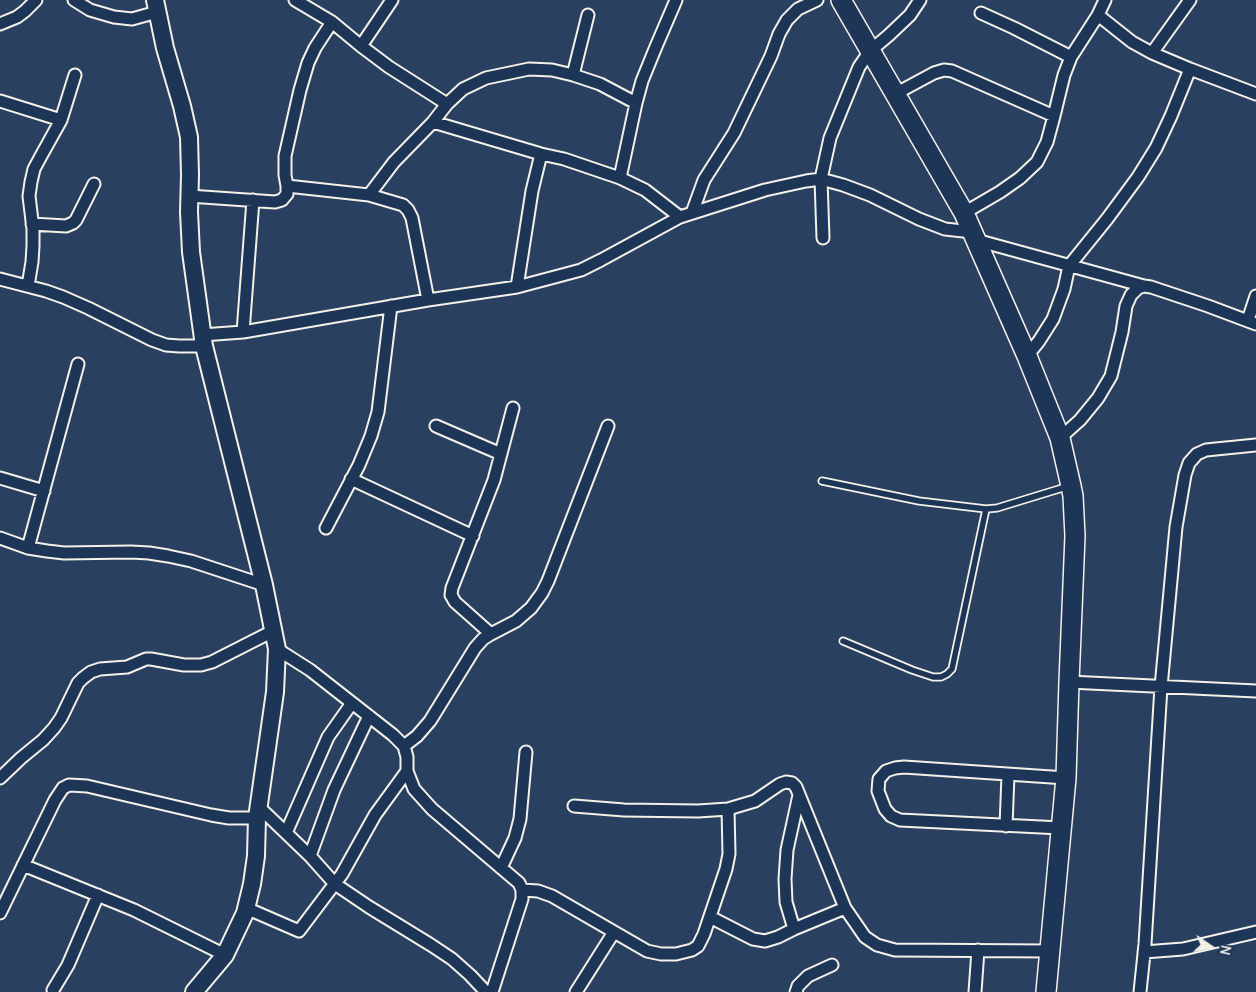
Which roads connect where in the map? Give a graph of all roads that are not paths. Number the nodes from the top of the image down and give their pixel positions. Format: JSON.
{"nodes":[{"id":1,"x":36,"y":0,"type":"edge"},
{"id":2,"x":74,"y":0,"type":"edge"},
{"id":3,"x":392,"y":0,"type":"edge"},
{"id":4,"x":676,"y":0,"type":"edge"},
{"id":5,"x":817,"y":0,"type":"edge"},
{"id":6,"x":841,"y":0,"type":"edge"},
{"id":7,"x":920,"y":0,"type":"edge"},
{"id":8,"x":1190,"y":0,"type":"edge"},
{"id":9,"x":303,"y":2,"type":"edge"},
{"id":10,"x":156,"y":6,"type":"edge"},
{"id":11,"x":1100,"y":6,"type":"edge"},
{"id":12,"x":980,"y":14,"type":"dead end"},
{"id":13,"x":588,"y":15,"type":"dead end"},
{"id":14,"x":332,"y":22,"type":"junction"},
{"id":15,"x":0,"y":24,"type":"edge"},
{"id":16,"x":361,"y":46,"type":"junction"},
{"id":17,"x":870,"y":51,"type":"junction"},
{"id":18,"x":1152,"y":53,"type":"junction"},
{"id":19,"x":1071,"y":57,"type":"junction"},
{"id":20,"x":1190,"y":69,"type":"junction"},
{"id":21,"x":75,"y":75,"type":"dead end"},
{"id":22,"x":573,"y":75,"type":"junction"},
{"id":23,"x":895,"y":94,"type":"junction"},
{"id":24,"x":1256,"y":94,"type":"edge"},
{"id":25,"x":0,"y":101,"type":"edge"},
{"id":26,"x":636,"y":103,"type":"junction"},
{"id":27,"x":447,"y":104,"type":"junction"},
{"id":28,"x":1054,"y":116,"type":"junction"},
{"id":29,"x":61,"y":120,"type":"junction"},
{"id":30,"x":433,"y":122,"type":"junction"},
{"id":31,"x":541,"y":154,"type":"junction"},
{"id":32,"x":620,"y":178,"type":"junction"},
{"id":33,"x":821,"y":180,"type":"junction"},
{"id":34,"x":94,"y":184,"type":"dead end"},
{"id":35,"x":287,"y":186,"type":"junction"},
{"id":36,"x":369,"y":195,"type":"junction"},
{"id":37,"x":189,"y":196,"type":"junction"},
{"id":38,"x":252,"y":200,"type":"junction"},
{"id":39,"x":692,"y":213,"type":"junction"},
{"id":40,"x":964,"y":213,"type":"junction"},
{"id":41,"x":680,"y":217,"type":"junction"},
{"id":42,"x":32,"y":224,"type":"junction"},
{"id":43,"x":974,"y":236,"type":"junction"},
{"id":44,"x":823,"y":238,"type":"dead end"},
{"id":45,"x":1069,"y":266,"type":"junction"},
{"id":46,"x":0,"y":279,"type":"edge"},
{"id":47,"x":28,"y":286,"type":"junction"},
{"id":48,"x":1144,"y":286,"type":"junction"},
{"id":49,"x":517,"y":287,"type":"junction"},
{"id":50,"x":1256,"y":296,"type":"edge"},
{"id":51,"x":428,"y":300,"type":"junction"},
{"id":52,"x":391,"y":306,"type":"junction"},
{"id":53,"x":1252,"y":322,"type":"edge"},
{"id":54,"x":243,"y":332,"type":"junction"},
{"id":55,"x":203,"y":340,"type":"junction"},
{"id":56,"x":1027,"y":356,"type":"junction"},
{"id":57,"x":78,"y":364,"type":"dead end"},
{"id":58,"x":513,"y":408,"type":"dead end"},
{"id":59,"x":436,"y":426,"type":"dead end"},
{"id":60,"x":608,"y":426,"type":"dead end"},
{"id":61,"x":1060,"y":438,"type":"junction"},
{"id":62,"x":1256,"y":445,"type":"edge"},
{"id":63,"x":501,"y":454,"type":"junction"},
{"id":64,"x":0,"y":478,"type":"edge"},
{"id":65,"x":351,"y":479,"type":"junction"},
{"id":66,"x":822,"y":481,"type":"dead end"},
{"id":67,"x":1071,"y":486,"type":"junction"},
{"id":68,"x":44,"y":491,"type":"junction"},
{"id":69,"x":986,"y":509,"type":"junction"},
{"id":70,"x":326,"y":528,"type":"dead end"},
{"id":71,"x":473,"y":536,"type":"junction"},
{"id":72,"x":0,"y":538,"type":"edge"},
{"id":73,"x":28,"y":548,"type":"junction"},
{"id":74,"x":264,"y":585,"type":"junction"},
{"id":75,"x":274,"y":631,"type":"junction"},
{"id":76,"x":491,"y":634,"type":"junction"},
{"id":77,"x":843,"y":641,"type":"dead end"},
{"id":78,"x":278,"y":650,"type":"junction"},
{"id":79,"x":1069,"y":682,"type":"junction"},
{"id":80,"x":1161,"y":687,"type":"junction"},
{"id":81,"x":1255,"y":689,"type":"edge"},
{"id":82,"x":352,"y":703,"type":"junction"},
{"id":83,"x":369,"y":716,"type":"junction"},
{"id":84,"x":404,"y":746,"type":"junction"},
{"id":85,"x":526,"y":752,"type":"dead end"},
{"id":86,"x":407,"y":771,"type":"junction"},
{"id":87,"x":1008,"y":775,"type":"junction"},
{"id":88,"x":0,"y":778,"type":"edge"},
{"id":89,"x":1066,"y":778,"type":"junction"},
{"id":90,"x":799,"y":795,"type":"junction"},
{"id":91,"x":574,"y":806,"type":"dead end"},
{"id":92,"x":728,"y":809,"type":"junction"},
{"id":93,"x":258,"y":812,"type":"junction"},
{"id":94,"x":1006,"y":826,"type":"junction"},
{"id":95,"x":1061,"y":828,"type":"junction"},
{"id":96,"x":286,"y":833,"type":"junction"},
{"id":97,"x":310,"y":856,"type":"junction"},
{"id":98,"x":23,"y":865,"type":"junction"},
{"id":99,"x":501,"y":868,"type":"junction"},
{"id":100,"x":335,"y":884,"type":"junction"},
{"id":101,"x":522,"y":890,"type":"junction"},
{"id":102,"x":98,"y":895,"type":"junction"},
{"id":103,"x":246,"y":908,"type":"junction"},
{"id":104,"x":845,"y":908,"type":"junction"},
{"id":105,"x":0,"y":913,"type":"edge"},
{"id":106,"x":710,"y":917,"type":"junction"},
{"id":107,"x":794,"y":929,"type":"junction"},
{"id":108,"x":614,"y":932,"type":"junction"},
{"id":109,"x":1256,"y":932,"type":"edge"},
{"id":110,"x":978,"y":950,"type":"junction"},
{"id":111,"x":1050,"y":951,"type":"junction"},
{"id":112,"x":1144,"y":952,"type":"junction"},
{"id":113,"x":225,"y":955,"type":"junction"},
{"id":114,"x":832,"y":965,"type":"dead end"},
{"id":115,"x":53,"y":990,"type":"dead end"},
{"id":116,"x":194,"y":992,"type":"edge"},
{"id":117,"x":486,"y":992,"type":"edge"},
{"id":118,"x":492,"y":992,"type":"edge"},
{"id":119,"x":576,"y":992,"type":"edge"},
{"id":120,"x":796,"y":992,"type":"edge"},
{"id":121,"x":975,"y":992,"type":"edge"},
{"id":122,"x":1046,"y":992,"type":"edge"},
{"id":123,"x":1140,"y":992,"type":"edge"}],
"edges":[{"from":1,"to":15,"type":"street"},
{"from":2,"to":10,"type":"street"},
{"from":3,"to":16,"type":"street"},
{"from":4,"to":26,"type":"street"},
{"from":5,"to":39,"type":"street"},
{"from":6,"to":17,"type":"main road"},
{"from":7,"to":17,"type":"street"},
{"from":8,"to":18,"type":"street"},
{"from":9,"to":14,"type":"street"},
{"from":10,"to":37,"type":"street"},
{"from":11,"to":18,"type":"street"},
{"from":11,"to":19,"type":"street"},
{"from":12,"to":19,"type":"street"},
{"from":13,"to":22,"type":"street"},
{"from":14,"to":16,"type":"street"},
{"from":14,"to":35,"type":"street"},
{"from":16,"to":27,"type":"street"},
{"from":17,"to":23,"type":"main road"},
{"from":17,"to":33,"type":"street"},
{"from":18,"to":20,"type":"street"},
{"from":19,"to":28,"type":"street"},
{"from":20,"to":24,"type":"street"},
{"from":20,"to":45,"type":"street"},
{"from":21,"to":29,"type":"street"},
{"from":22,"to":26,"type":"street"},
{"from":22,"to":27,"type":"street"},
{"from":23,"to":28,"type":"street"},
{"from":23,"to":40,"type":"main road"},
{"from":25,"to":29,"type":"street"},
{"from":26,"to":32,"type":"street"},
{"from":27,"to":30,"type":"street"},
{"from":28,"to":40,"type":"street"},
{"from":29,"to":42,"type":"street"},
{"from":30,"to":31,"type":"street"},
{"from":30,"to":36,"type":"street"},
{"from":31,"to":32,"type":"street"},
{"from":31,"to":49,"type":"street"},
{"from":32,"to":41,"type":"street"},
{"from":33,"to":39,"type":"street"},
{"from":33,"to":43,"type":"street"},
{"from":33,"to":44,"type":"street"},
{"from":34,"to":42,"type":"street"},
{"from":35,"to":36,"type":"street"},
{"from":35,"to":38,"type":"street"},
{"from":36,"to":51,"type":"street"},
{"from":37,"to":38,"type":"street"},
{"from":37,"to":55,"type":"street"},
{"from":38,"to":54,"type":"street"},
{"from":39,"to":41,"type":"street"},
{"from":40,"to":43,"type":"main road"},
{"from":41,"to":49,"type":"street"},
{"from":42,"to":47,"type":"street"},
{"from":43,"to":45,"type":"street"},
{"from":43,"to":56,"type":"main road"},
{"from":45,"to":48,"type":"street"},
{"from":45,"to":56,"type":"street"},
{"from":46,"to":47,"type":"street"},
{"from":47,"to":55,"type":"street"},
{"from":48,"to":53,"type":"street"},
{"from":48,"to":61,"type":"street"},
{"from":49,"to":51,"type":"street"},
{"from":50,"to":53,"type":"street"},
{"from":51,"to":52,"type":"street"},
{"from":52,"to":54,"type":"street"},
{"from":52,"to":65,"type":"street"},
{"from":54,"to":55,"type":"street"},
{"from":55,"to":74,"type":"street"},
{"from":56,"to":61,"type":"main road"},
{"from":57,"to":68,"type":"street"},
{"from":58,"to":63,"type":"street"},
{"from":59,"to":63,"type":"street"},
{"from":60,"to":76,"type":"street"},
{"from":61,"to":67,"type":"main road"},
{"from":62,"to":80,"type":"street"},
{"from":63,"to":71,"type":"street"},
{"from":64,"to":68,"type":"street"},
{"from":65,"to":70,"type":"street"},
{"from":65,"to":71,"type":"street"},
{"from":66,"to":69,"type":"lane"},
{"from":67,"to":69,"type":"lane"},
{"from":67,"to":79,"type":"main road"},
{"from":68,"to":73,"type":"street"},
{"from":69,"to":77,"type":"lane"},
{"from":71,"to":76,"type":"street"},
{"from":72,"to":73,"type":"street"},
{"from":73,"to":74,"type":"street"},
{"from":74,"to":75,"type":"street"},
{"from":75,"to":78,"type":"street"},
{"from":75,"to":88,"type":"street"},
{"from":76,"to":84,"type":"street"},
{"from":78,"to":82,"type":"street"},
{"from":78,"to":93,"type":"street"},
{"from":79,"to":80,"type":"street"},
{"from":79,"to":89,"type":"main road"},
{"from":80,"to":81,"type":"street"},
{"from":80,"to":112,"type":"street"},
{"from":82,"to":83,"type":"street"},
{"from":82,"to":96,"type":"street"},
{"from":83,"to":84,"type":"street"},
{"from":83,"to":97,"type":"street"},
{"from":84,"to":86,"type":"street"},
{"from":85,"to":99,"type":"street"},
{"from":86,"to":99,"type":"street"},
{"from":86,"to":100,"type":"street"},
{"from":87,"to":89,"type":"street"},
{"from":87,"to":94,"type":"street"},
{"from":87,"to":94,"type":"street"},
{"from":89,"to":95,"type":"main road"},
{"from":90,"to":92,"type":"street"},
{"from":90,"to":104,"type":"street"},
{"from":90,"to":107,"type":"street"},
{"from":91,"to":92,"type":"street"},
{"from":92,"to":106,"type":"street"},
{"from":93,"to":96,"type":"street"},
{"from":93,"to":98,"type":"street"},
{"from":93,"to":103,"type":"street"},
{"from":94,"to":95,"type":"street"},
{"from":95,"to":111,"type":"main road"},
{"from":96,"to":97,"type":"street"},
{"from":97,"to":100,"type":"street"},
{"from":98,"to":102,"type":"street"},
{"from":98,"to":105,"type":"street"},
{"from":99,"to":101,"type":"street"},
{"from":100,"to":103,"type":"street"},
{"from":100,"to":117,"type":"street"},
{"from":101,"to":108,"type":"street"},
{"from":101,"to":118,"type":"street"},
{"from":102,"to":113,"type":"street"},
{"from":102,"to":115,"type":"street"},
{"from":103,"to":113,"type":"street"},
{"from":104,"to":107,"type":"street"},
{"from":104,"to":110,"type":"street"},
{"from":106,"to":107,"type":"street"},
{"from":106,"to":108,"type":"street"},
{"from":108,"to":119,"type":"street"},
{"from":109,"to":112,"type":"street"},
{"from":110,"to":111,"type":"street"},
{"from":110,"to":121,"type":"street"},
{"from":111,"to":122,"type":"main road"},
{"from":112,"to":123,"type":"street"},
{"from":113,"to":116,"type":"street"},
{"from":114,"to":120,"type":"street"}]}
